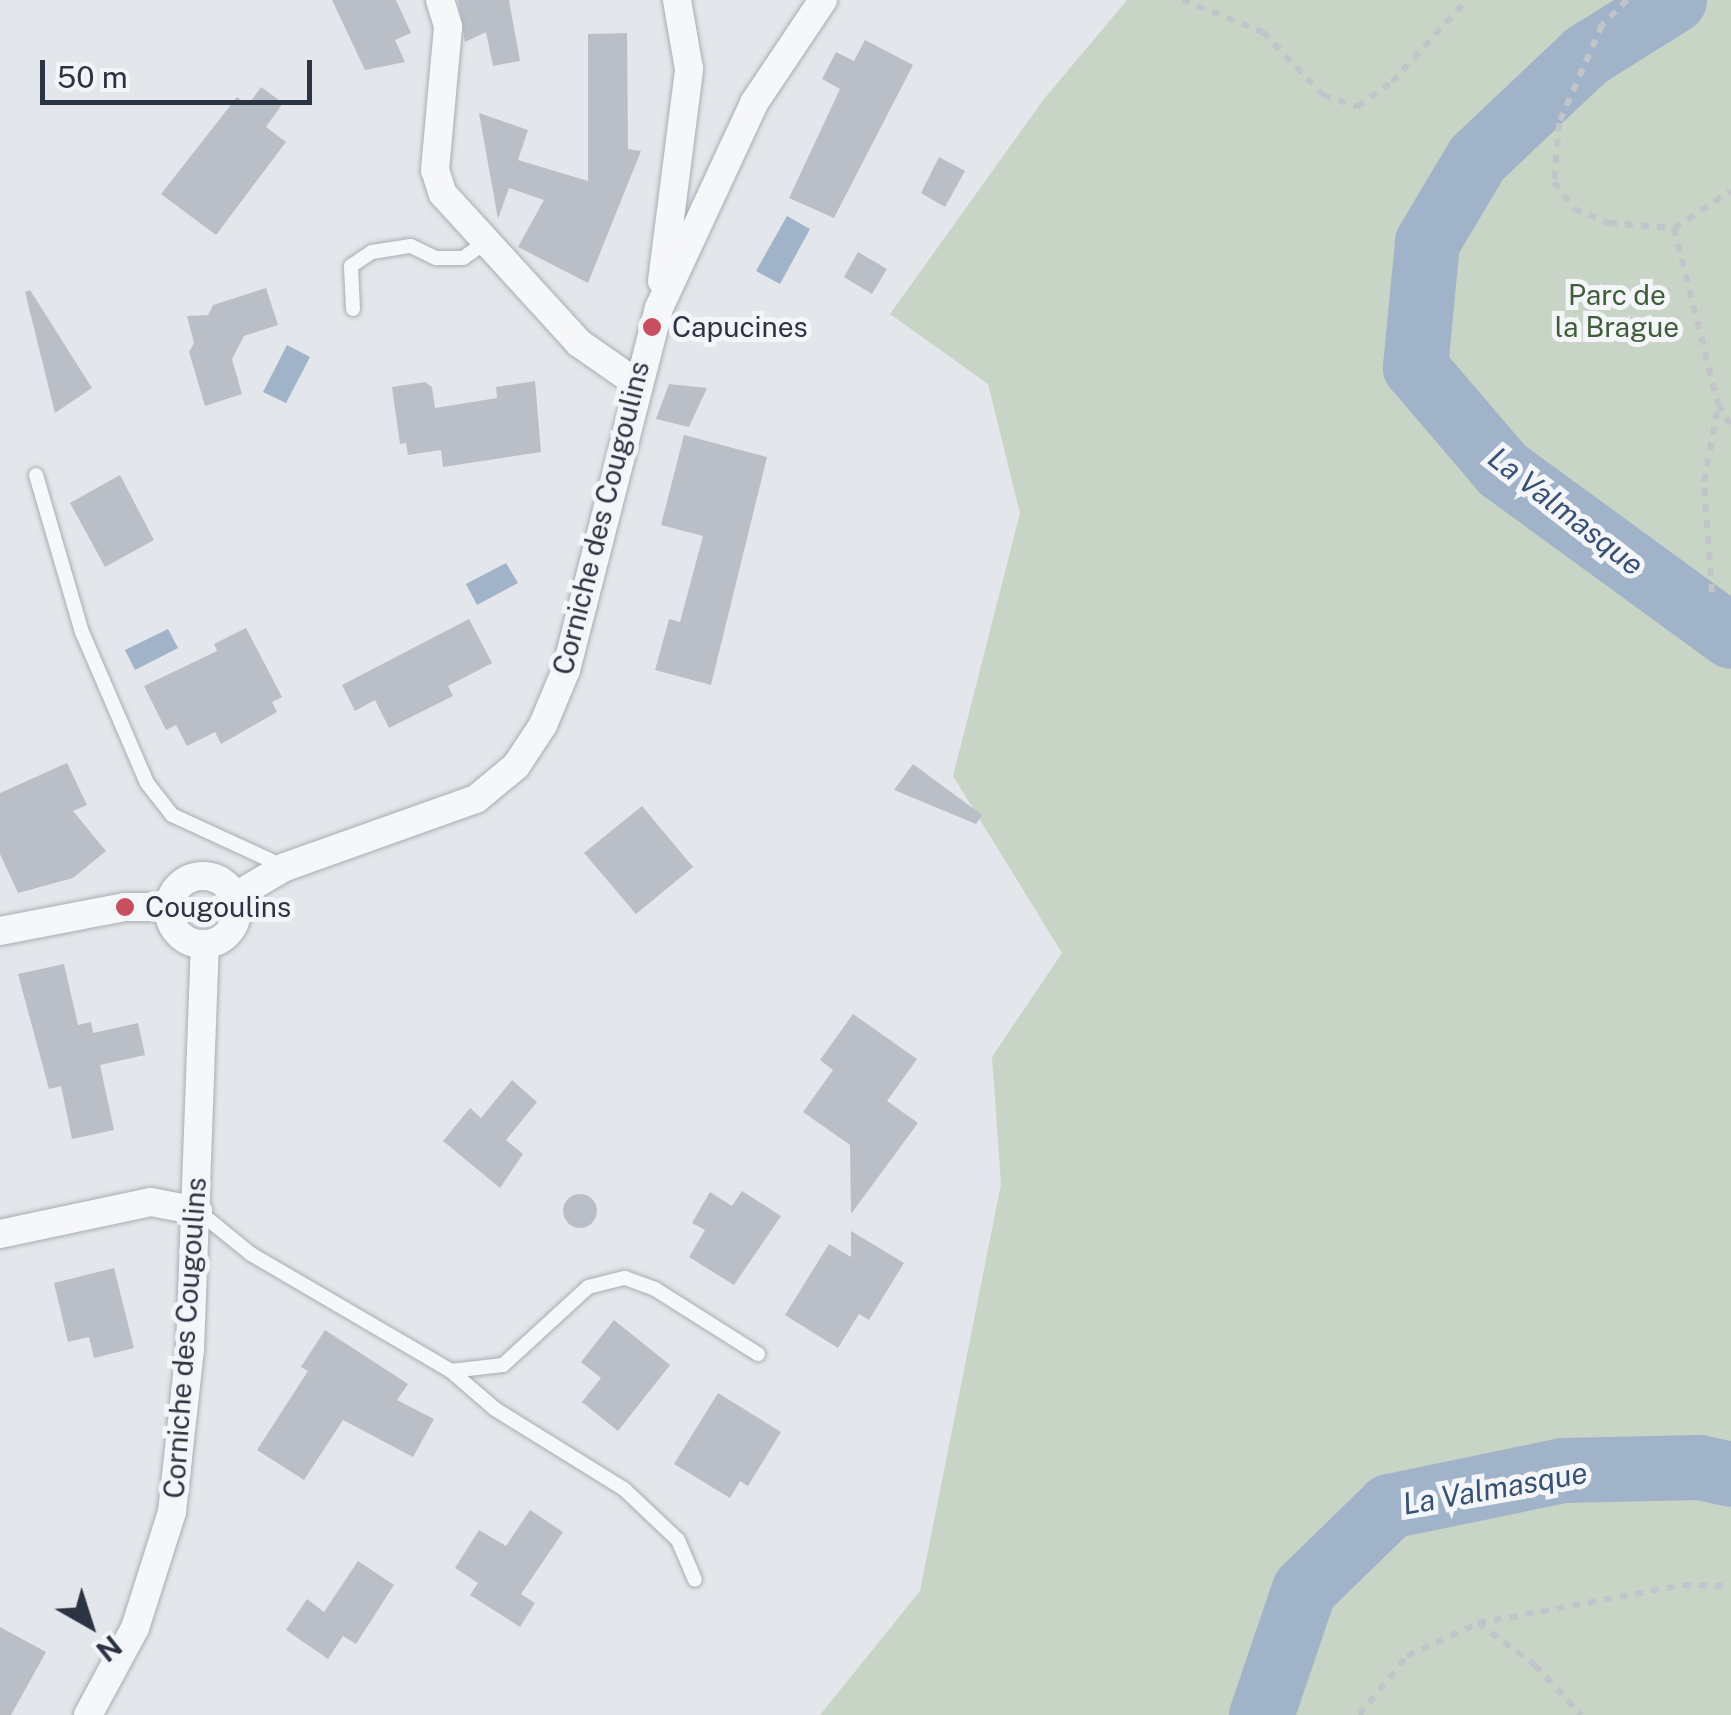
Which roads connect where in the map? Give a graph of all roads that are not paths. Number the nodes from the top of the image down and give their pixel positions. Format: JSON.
{"nodes":[{"id":1,"x":440,"y":0,"type":"edge"},
{"id":2,"x":677,"y":0,"type":"edge"},
{"id":3,"x":823,"y":0,"type":"edge"},
{"id":4,"x":671,"y":207,"type":"junction"},
{"id":5,"x":700,"y":218,"type":"junction"},
{"id":6,"x":486,"y":242,"type":"junction"},
{"id":7,"x":659,"y":308,"type":"junction"},
{"id":8,"x":353,"y":309,"type":"dead end"},
{"id":9,"x":636,"y":382,"type":"junction"},
{"id":10,"x":36,"y":474,"type":"dead end"},
{"id":11,"x":285,"y":867,"type":"junction"},
{"id":12,"x":234,"y":897,"type":"junction"},
{"id":13,"x":168,"y":907,"type":"junction"},
{"id":14,"x":0,"y":931,"type":"edge"},
{"id":15,"x":205,"y":944,"type":"junction"},
{"id":16,"x":198,"y":1211,"type":"junction"},
{"id":17,"x":0,"y":1234,"type":"edge"},
{"id":18,"x":758,"y":1354,"type":"dead end"},
{"id":19,"x":451,"y":1371,"type":"junction"},
{"id":20,"x":695,"y":1580,"type":"dead end"},
{"id":21,"x":88,"y":1715,"type":"edge"}],
"edges":[{"from":1,"to":6,"type":"street"},
{"from":2,"to":4,"type":"street"},
{"from":3,"to":5,"type":"street"},
{"from":4,"to":5,"type":"street"},
{"from":4,"to":7,"type":"street"},
{"from":5,"to":7,"type":"street"},
{"from":6,"to":8,"type":"lane"},
{"from":6,"to":9,"type":"street"},
{"from":7,"to":9,"type":"street","name":"Corniche des Cougoulins"},
{"from":9,"to":11,"type":"street","name":"Corniche des Cougoulins"},
{"from":10,"to":11,"type":"lane"},
{"from":11,"to":12,"type":"street","name":"Corniche des Cougoulins"},
{"from":12,"to":13,"type":"street"},
{"from":12,"to":15,"type":"street"},
{"from":13,"to":14,"type":"street"},
{"from":13,"to":15,"type":"street"},
{"from":15,"to":16,"type":"street","name":"Corniche des Cougoulins"},
{"from":16,"to":17,"type":"street"},
{"from":16,"to":19,"type":"lane"},
{"from":16,"to":21,"type":"street","name":"Corniche des Cougoulins"},
{"from":18,"to":19,"type":"lane"},
{"from":19,"to":20,"type":"lane"}]}
